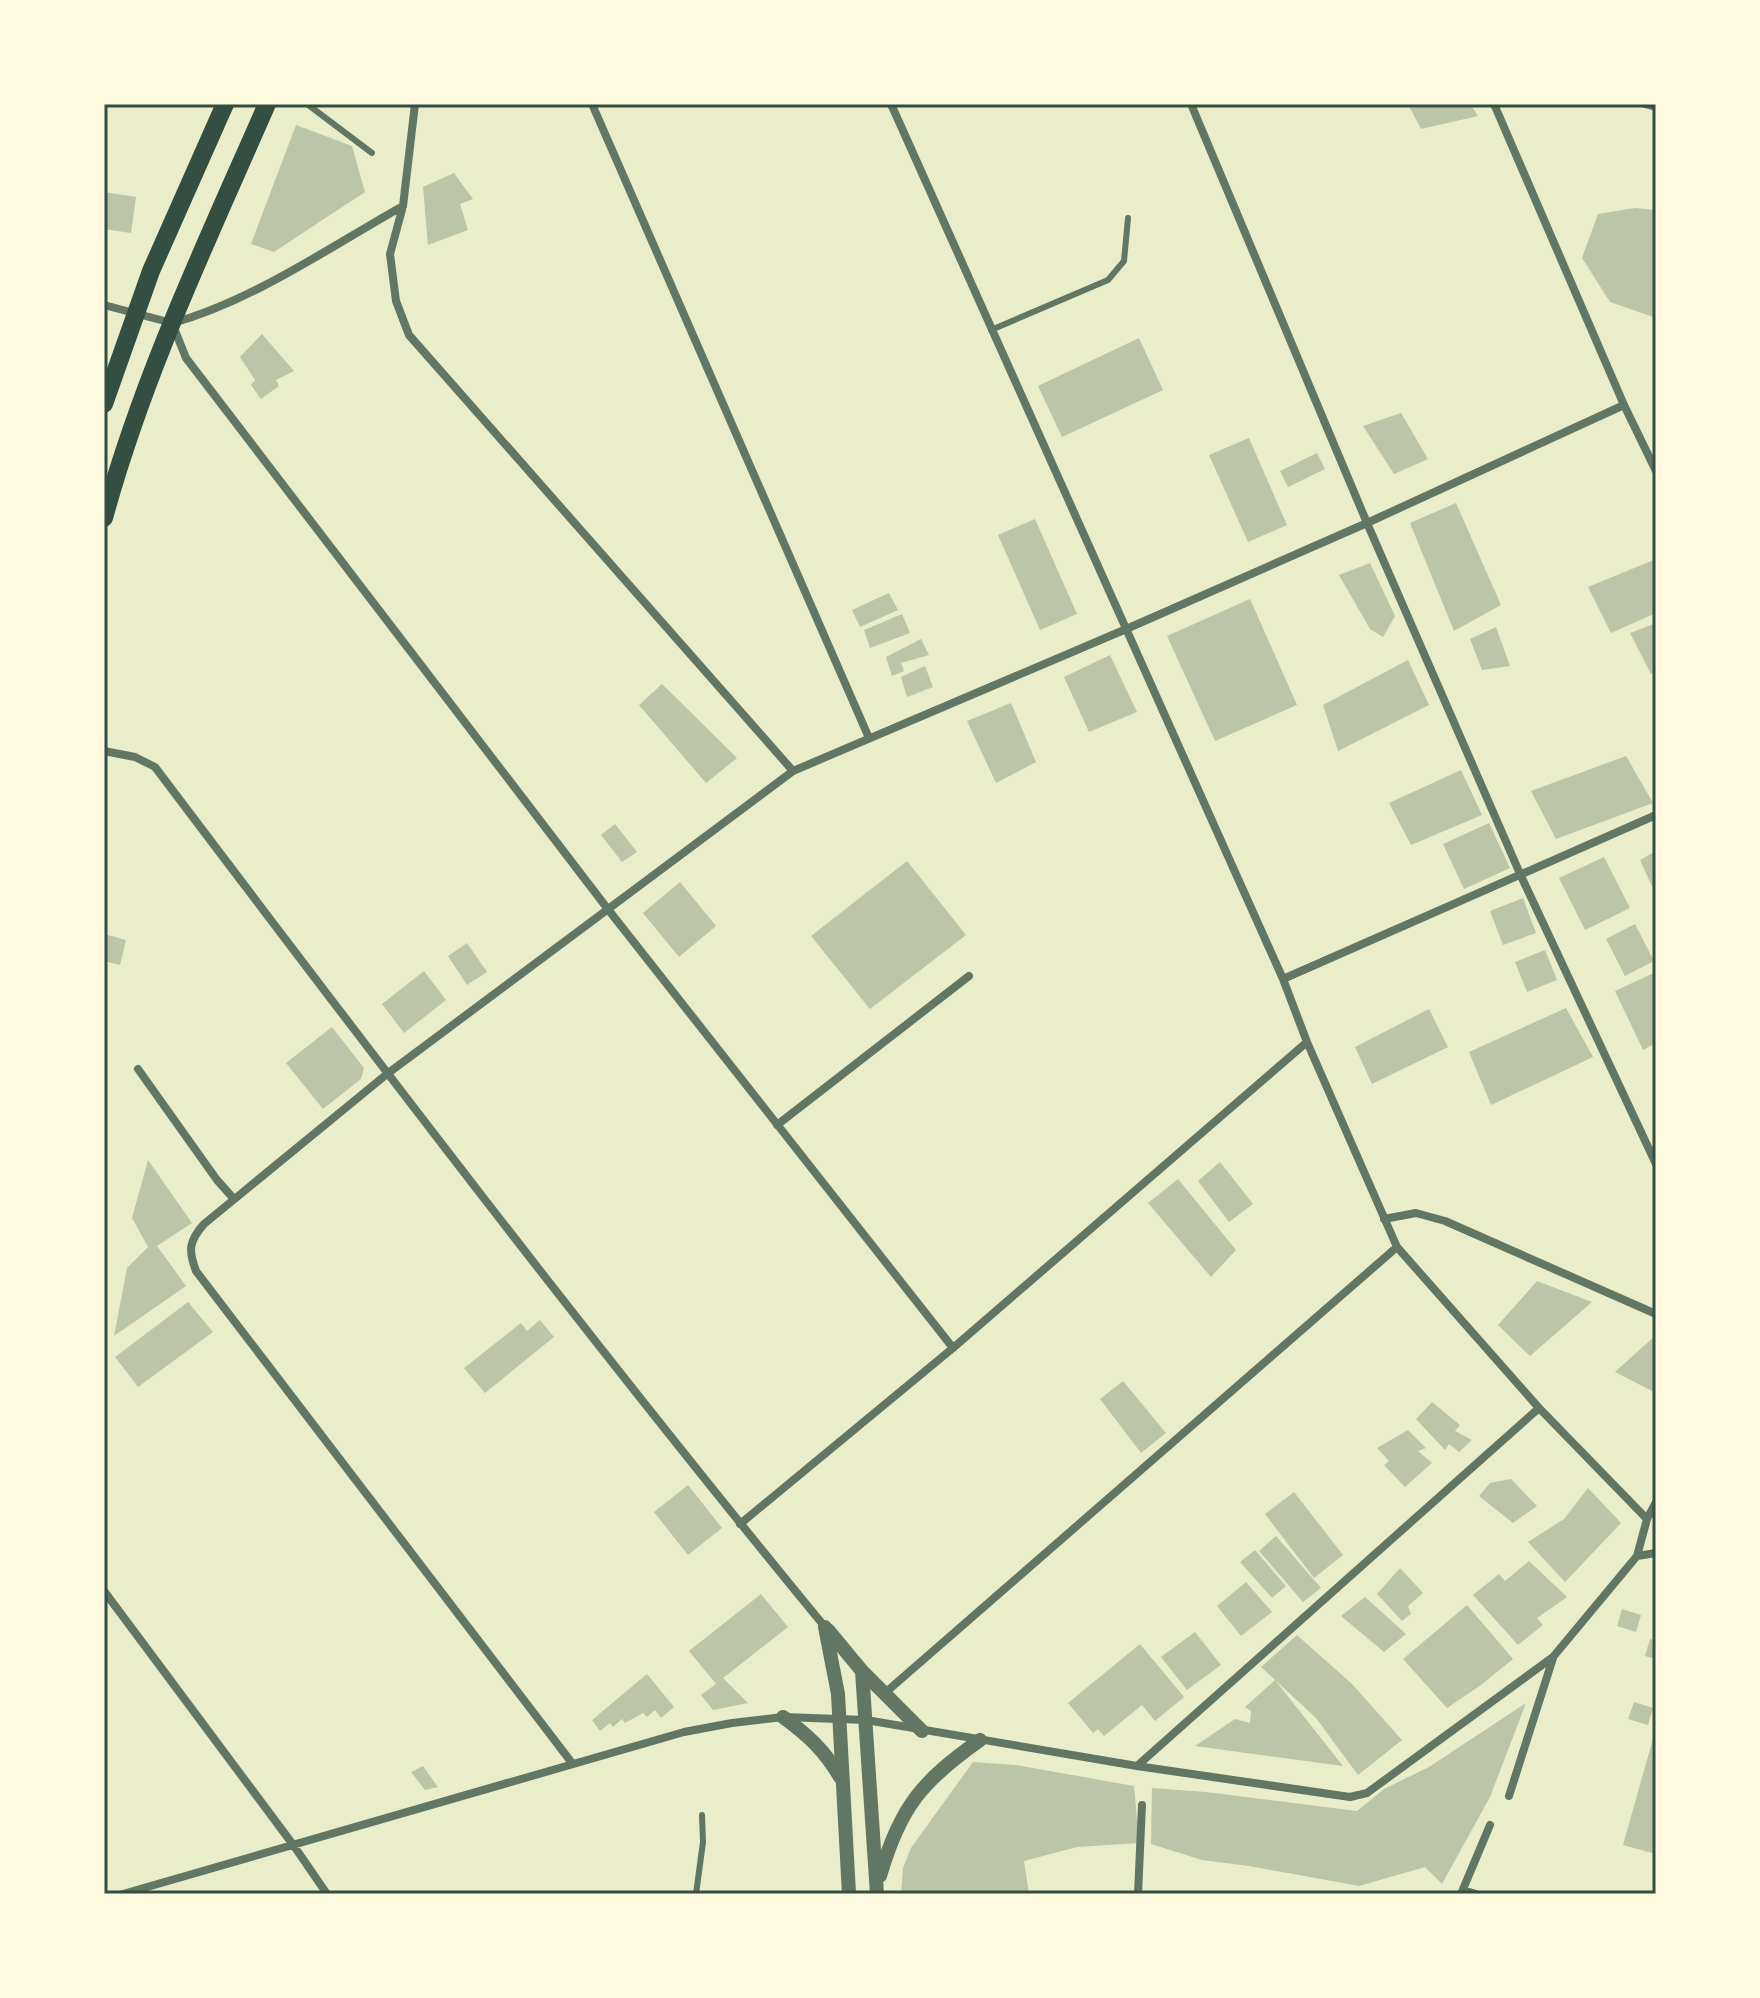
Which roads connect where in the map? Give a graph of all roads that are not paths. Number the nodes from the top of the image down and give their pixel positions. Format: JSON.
{"nodes":[{"id":1,"x":225,"y":104,"type":"edge"},
{"id":2,"x":267,"y":104,"type":"edge"},
{"id":3,"x":307,"y":104,"type":"edge"},
{"id":4,"x":415,"y":104,"type":"edge"},
{"id":5,"x":592,"y":104,"type":"edge"},
{"id":6,"x":891,"y":104,"type":"edge"},
{"id":7,"x":1191,"y":104,"type":"edge"},
{"id":8,"x":1494,"y":104,"type":"edge"},
{"id":9,"x":1645,"y":104,"type":"edge"},
{"id":10,"x":1656,"y":107,"type":"edge"},
{"id":11,"x":372,"y":153,"type":"dead end"},
{"id":12,"x":403,"y":206,"type":"junction"},
{"id":13,"x":1128,"y":218,"type":"dead end"},
{"id":14,"x":104,"y":305,"type":"edge"},
{"id":15,"x":135,"y":314,"type":"junction"},
{"id":16,"x":172,"y":324,"type":"junction"},
{"id":17,"x":991,"y":330,"type":"junction"},
{"id":18,"x":104,"y":404,"type":"edge"},
{"id":19,"x":1624,"y":405,"type":"junction"},
{"id":20,"x":1656,"y":471,"type":"edge"},
{"id":21,"x":104,"y":518,"type":"edge"},
{"id":22,"x":1367,"y":523,"type":"junction"},
{"id":23,"x":1124,"y":630,"type":"junction"},
{"id":24,"x":869,"y":738,"type":"junction"},
{"id":25,"x":104,"y":751,"type":"edge"},
{"id":26,"x":793,"y":771,"type":"junction"},
{"id":27,"x":1656,"y":815,"type":"edge"},
{"id":28,"x":1521,"y":876,"type":"junction"},
{"id":29,"x":607,"y":908,"type":"junction"},
{"id":30,"x":969,"y":976,"type":"dead end"},
{"id":31,"x":1283,"y":979,"type":"junction"},
{"id":32,"x":1307,"y":1042,"type":"junction"},
{"id":33,"x":138,"y":1069,"type":"dead end"},
{"id":34,"x":387,"y":1074,"type":"junction"},
{"id":35,"x":777,"y":1125,"type":"junction"},
{"id":36,"x":1656,"y":1164,"type":"edge"},
{"id":37,"x":234,"y":1199,"type":"junction"},
{"id":38,"x":1384,"y":1219,"type":"junction"},
{"id":39,"x":1397,"y":1247,"type":"junction"},
{"id":40,"x":1656,"y":1314,"type":"edge"},
{"id":41,"x":953,"y":1348,"type":"junction"},
{"id":42,"x":1539,"y":1408,"type":"junction"},
{"id":43,"x":1656,"y":1502,"type":"edge"},
{"id":44,"x":1647,"y":1519,"type":"junction"},
{"id":45,"x":740,"y":1524,"type":"junction"},
{"id":46,"x":1656,"y":1553,"type":"edge"},
{"id":47,"x":1637,"y":1556,"type":"junction"},
{"id":48,"x":104,"y":1591,"type":"edge"},
{"id":49,"x":825,"y":1627,"type":"junction"},
{"id":50,"x":1553,"y":1657,"type":"junction"},
{"id":51,"x":862,"y":1671,"type":"junction"},
{"id":52,"x":885,"y":1693,"type":"junction"},
{"id":53,"x":783,"y":1717,"type":"junction"},
{"id":54,"x":839,"y":1717,"type":"junction"},
{"id":55,"x":866,"y":1720,"type":"junction"},
{"id":56,"x":922,"y":1731,"type":"junction"},
{"id":57,"x":980,"y":1740,"type":"junction"},
{"id":58,"x":572,"y":1763,"type":"junction"},
{"id":59,"x":1137,"y":1766,"type":"junction"},
{"id":60,"x":841,"y":1778,"type":"junction"},
{"id":61,"x":1509,"y":1796,"type":"dead end"},
{"id":62,"x":1142,"y":1805,"type":"dead end"},
{"id":63,"x":702,"y":1815,"type":"dead end"},
{"id":64,"x":1490,"y":1825,"type":"dead end"},
{"id":65,"x":294,"y":1846,"type":"junction"},
{"id":66,"x":876,"y":1891,"type":"edge"},
{"id":67,"x":1462,"y":1892,"type":"edge"},
{"id":68,"x":123,"y":1894,"type":"edge"},
{"id":69,"x":327,"y":1894,"type":"edge"},
{"id":70,"x":696,"y":1894,"type":"edge"},
{"id":71,"x":849,"y":1894,"type":"edge"},
{"id":72,"x":1138,"y":1894,"type":"edge"},
{"id":73,"x":1476,"y":1894,"type":"edge"}],
"edges":[{"from":1,"to":15,"type":"main road"},
{"from":2,"to":16,"type":"main road"},
{"from":3,"to":11,"type":"lane"},
{"from":4,"to":12,"type":"street"},
{"from":5,"to":24,"type":"street"},
{"from":6,"to":17,"type":"street"},
{"from":7,"to":22,"type":"street"},
{"from":8,"to":19,"type":"street"},
{"from":9,"to":10,"type":"street"},
{"from":12,"to":16,"type":"street"},
{"from":12,"to":26,"type":"street"},
{"from":13,"to":17,"type":"lane"},
{"from":14,"to":15,"type":"street"},
{"from":15,"to":16,"type":"street"},
{"from":15,"to":18,"type":"main road"},
{"from":16,"to":21,"type":"main road"},
{"from":16,"to":29,"type":"street"},
{"from":17,"to":23,"type":"street"},
{"from":19,"to":20,"type":"street"},
{"from":19,"to":22,"type":"street"},
{"from":22,"to":23,"type":"street"},
{"from":22,"to":28,"type":"street"},
{"from":23,"to":24,"type":"street"},
{"from":23,"to":31,"type":"street"},
{"from":24,"to":26,"type":"street"},
{"from":25,"to":34,"type":"street"},
{"from":26,"to":29,"type":"street"},
{"from":27,"to":28,"type":"street"},
{"from":28,"to":31,"type":"street"},
{"from":28,"to":36,"type":"street"},
{"from":29,"to":34,"type":"street"},
{"from":29,"to":35,"type":"street"},
{"from":30,"to":35,"type":"street"},
{"from":31,"to":32,"type":"street"},
{"from":32,"to":38,"type":"street"},
{"from":32,"to":41,"type":"street"},
{"from":33,"to":37,"type":"street"},
{"from":34,"to":37,"type":"street"},
{"from":34,"to":45,"type":"street"},
{"from":35,"to":41,"type":"street"},
{"from":37,"to":58,"type":"street"},
{"from":38,"to":39,"type":"street"},
{"from":38,"to":40,"type":"street"},
{"from":39,"to":42,"type":"street"},
{"from":39,"to":52,"type":"street"},
{"from":41,"to":45,"type":"street"},
{"from":42,"to":44,"type":"street"},
{"from":42,"to":59,"type":"street"},
{"from":43,"to":44,"type":"street"},
{"from":44,"to":47,"type":"street"},
{"from":45,"to":49,"type":"street"},
{"from":46,"to":47,"type":"street"},
{"from":47,"to":50,"type":"street"},
{"from":48,"to":65,"type":"street"},
{"from":49,"to":51,"type":"street"},
{"from":49,"to":54,"type":"street"},
{"from":50,"to":59,"type":"street"},
{"from":50,"to":61,"type":"street"},
{"from":51,"to":52,"type":"street"},
{"from":51,"to":55,"type":"street"},
{"from":52,"to":56,"type":"street"},
{"from":53,"to":54,"type":"street"},
{"from":53,"to":58,"type":"street"},
{"from":53,"to":60,"type":"street"},
{"from":54,"to":55,"type":"street"},
{"from":54,"to":60,"type":"street"},
{"from":55,"to":56,"type":"street"},
{"from":55,"to":66,"type":"street"},
{"from":56,"to":57,"type":"street"},
{"from":57,"to":59,"type":"street"},
{"from":57,"to":66,"type":"street"},
{"from":58,"to":65,"type":"street"},
{"from":60,"to":71,"type":"street"},
{"from":62,"to":72,"type":"street"},
{"from":63,"to":70,"type":"lane"},
{"from":64,"to":67,"type":"street"},
{"from":65,"to":68,"type":"street"},
{"from":65,"to":69,"type":"street"},
{"from":67,"to":73,"type":"street"}]}
